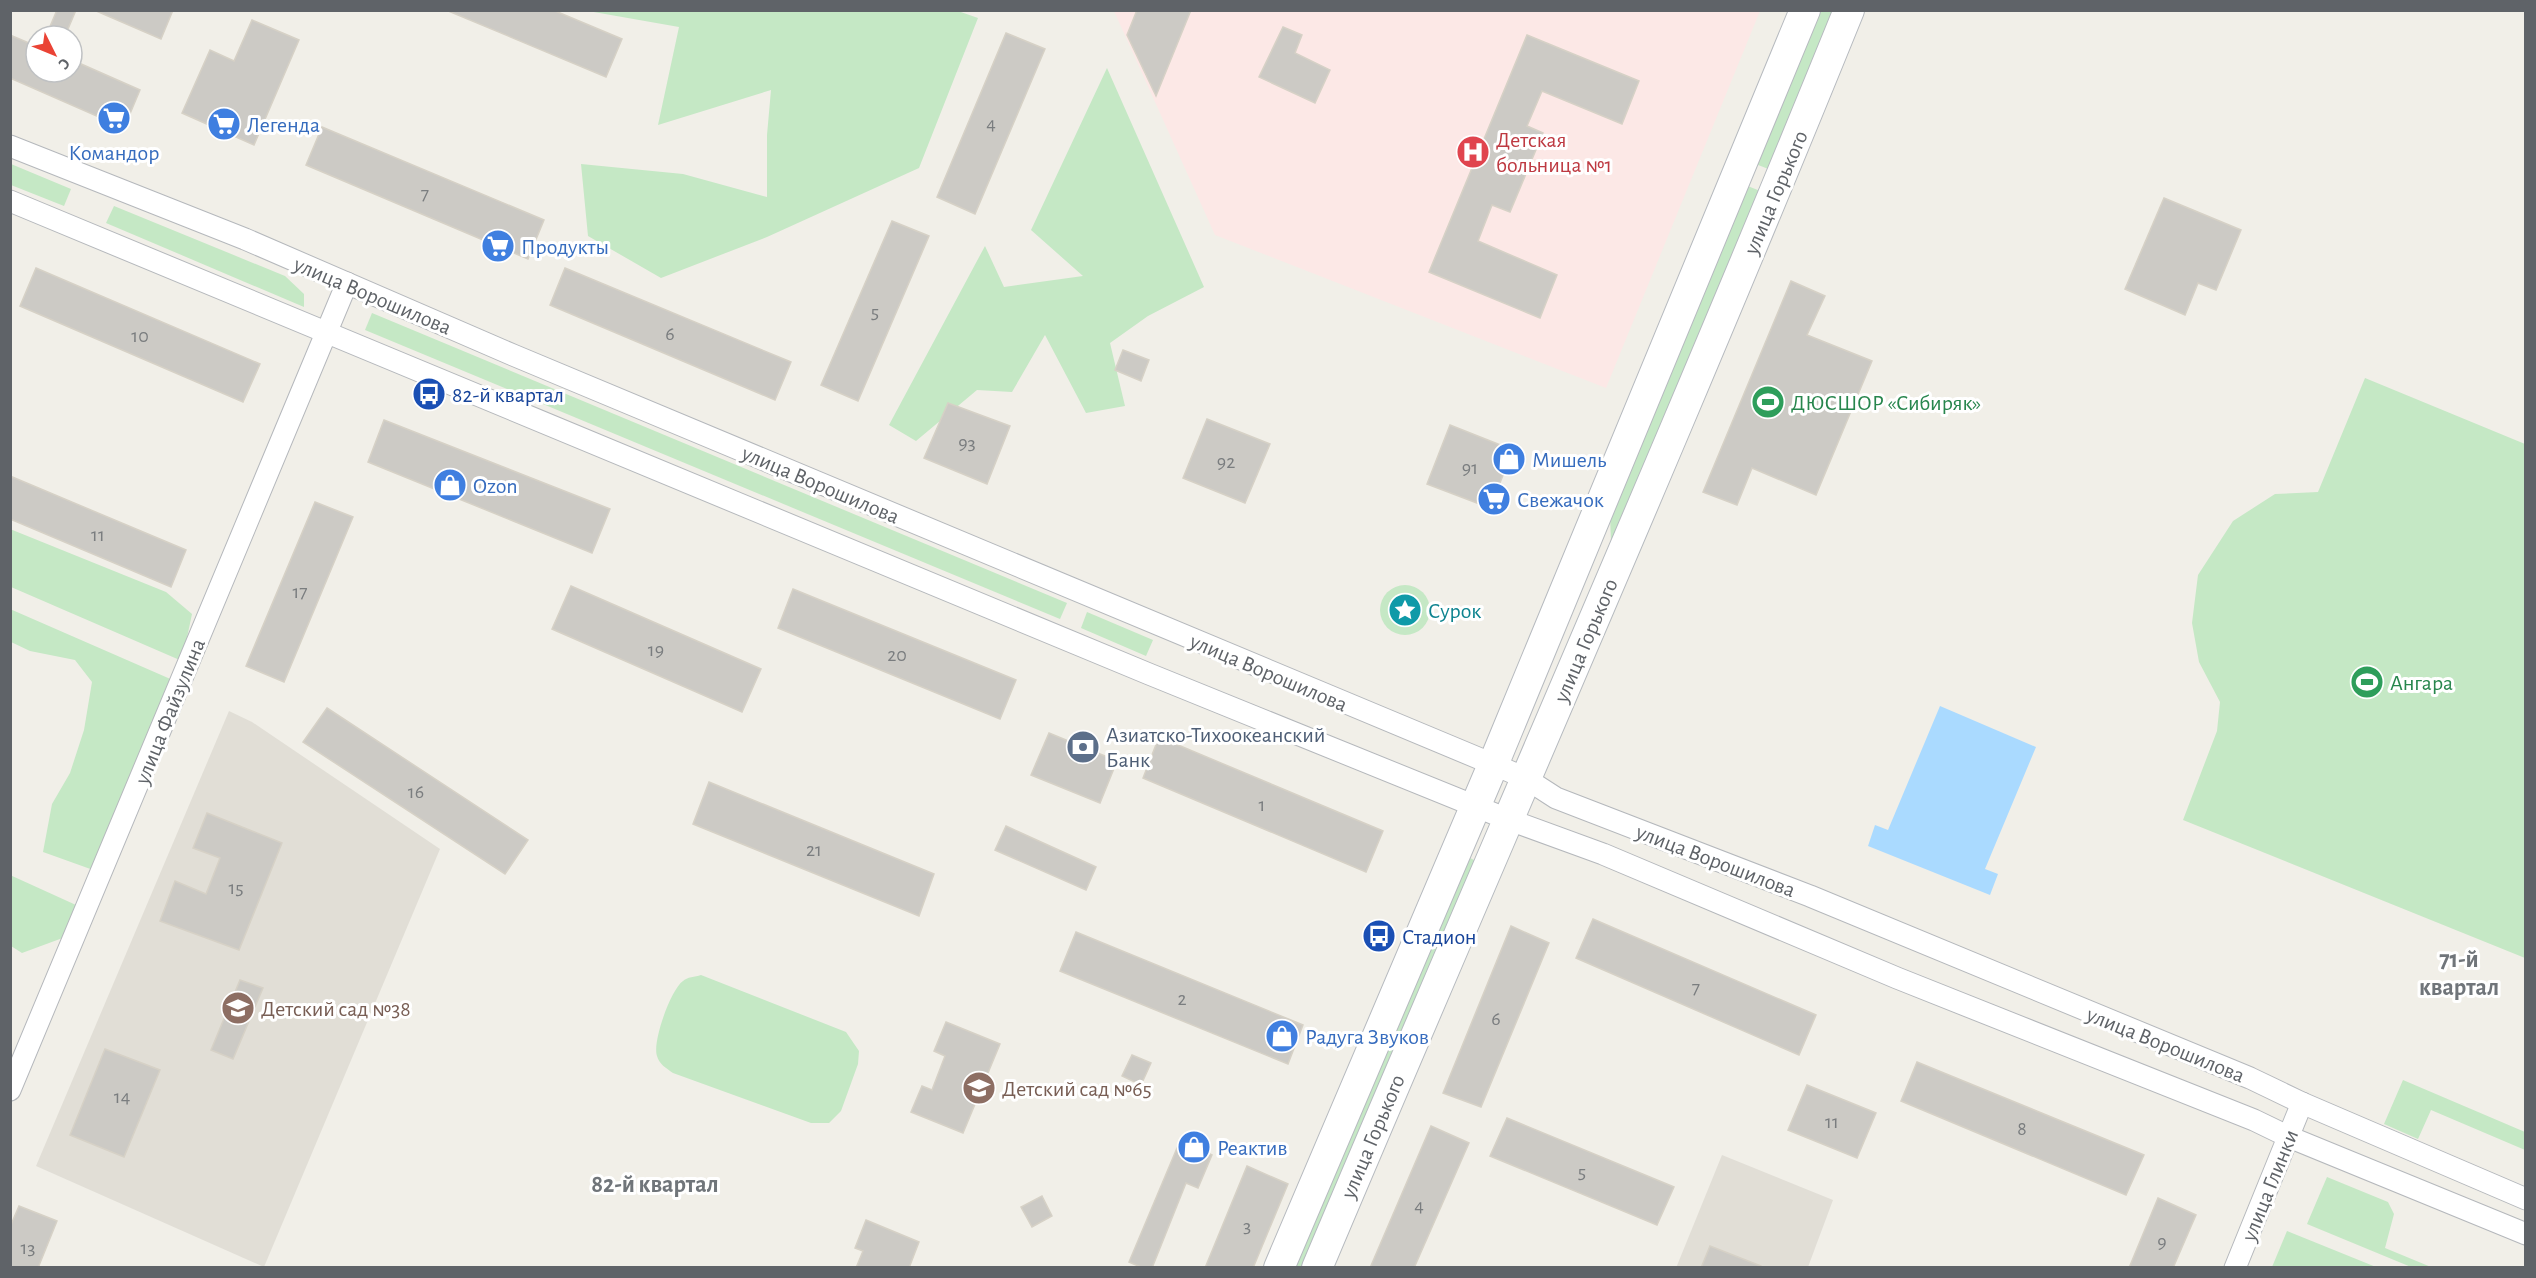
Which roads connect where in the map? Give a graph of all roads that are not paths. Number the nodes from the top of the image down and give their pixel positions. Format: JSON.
{"nodes":[{"id":1,"x":1805,"y":10,"type":"edge"},
{"id":2,"x":1849,"y":10,"type":"edge"},
{"id":3,"x":10,"y":146,"type":"edge"},
{"id":4,"x":1748,"y":153,"type":"junction"},
{"id":5,"x":1785,"y":170,"type":"junction"},
{"id":6,"x":10,"y":201,"type":"edge"},
{"id":7,"x":346,"y":283,"type":"junction"},
{"id":8,"x":326,"y":331,"type":"junction"},
{"id":9,"x":1493,"y":765,"type":"junction"},
{"id":10,"x":1525,"y":778,"type":"junction"},
{"id":11,"x":1476,"y":806,"type":"junction"},
{"id":12,"x":1507,"y":819,"type":"junction"},
{"id":13,"x":10,"y":1090,"type":"edge"},
{"id":14,"x":2302,"y":1103,"type":"junction"},
{"id":15,"x":2289,"y":1137,"type":"junction"},
{"id":16,"x":2526,"y":1199,"type":"edge"},
{"id":17,"x":2526,"y":1234,"type":"edge"},
{"id":18,"x":1279,"y":1268,"type":"edge"},
{"id":19,"x":1317,"y":1268,"type":"edge"},
{"id":20,"x":2235,"y":1268,"type":"edge"}],
"edges":[{"from":1,"to":4,"type":"main road","name":"улица Горького"},
{"from":2,"to":5,"type":"main road","name":"улица Горького"},
{"from":3,"to":7,"type":"street","name":"улица Ворошилова"},
{"from":4,"to":5,"type":"main road"},
{"from":4,"to":9,"type":"main road","name":"улица Горького"},
{"from":5,"to":10,"type":"main road","name":"улица Горького"},
{"from":6,"to":8,"type":"street","name":"улица Ворошилова"},
{"from":7,"to":8,"type":"street","name":"улица Файзулина"},
{"from":7,"to":9,"type":"street","name":"улица Ворошилова"},
{"from":8,"to":11,"type":"street","name":"улица Ворошилова"},
{"from":8,"to":13,"type":"street","name":"улица Файзулина"},
{"from":9,"to":10,"type":"street","name":"улица Ворошилова"},
{"from":9,"to":11,"type":"main road","name":"улица Горького"},
{"from":10,"to":12,"type":"main road","name":"улица Горького"},
{"from":10,"to":14,"type":"street","name":"улица Ворошилова"},
{"from":11,"to":12,"type":"street","name":"улица Ворошилова"},
{"from":11,"to":18,"type":"main road","name":"улица Горького"},
{"from":12,"to":15,"type":"street","name":"улица Ворошилова"},
{"from":12,"to":19,"type":"main road","name":"улица Горького"},
{"from":14,"to":15,"type":"street","name":"улица Глинки"},
{"from":14,"to":16,"type":"street","name":"улица Ворошилова"},
{"from":15,"to":17,"type":"street","name":"улица Ворошилова"},
{"from":15,"to":20,"type":"street","name":"улица Глинки"}]}
